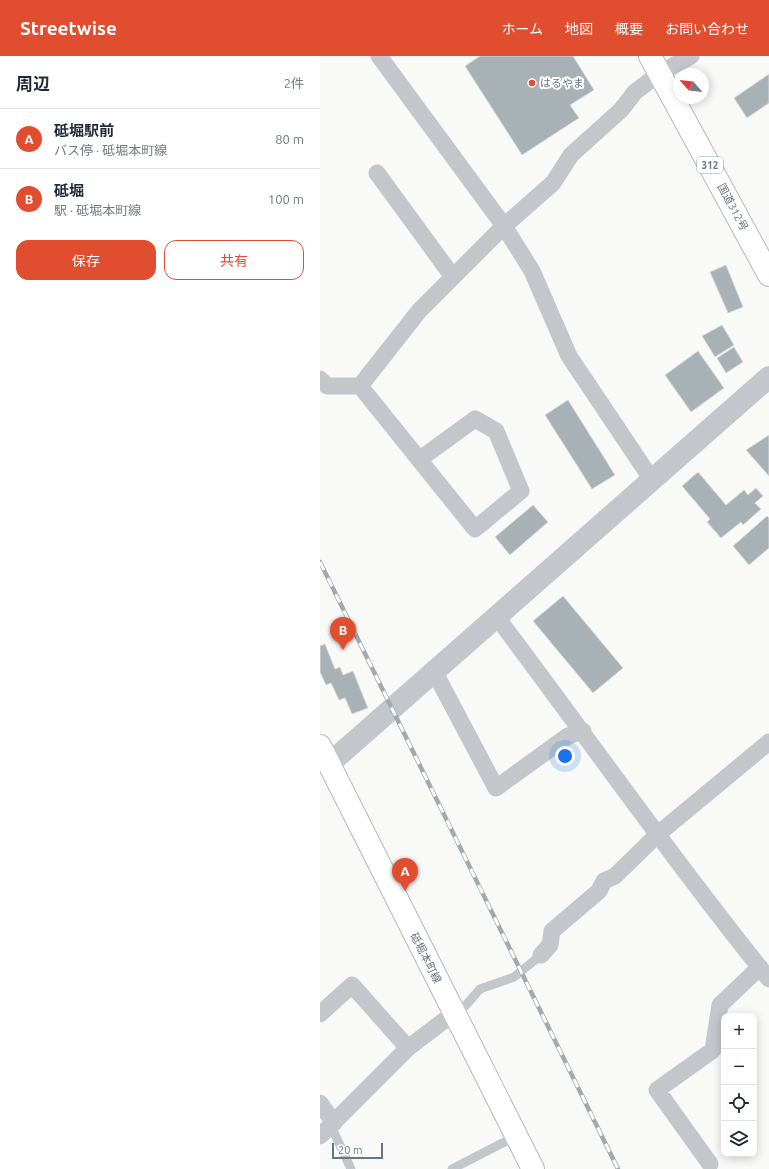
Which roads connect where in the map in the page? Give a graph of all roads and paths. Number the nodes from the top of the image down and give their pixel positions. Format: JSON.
{"nodes":[{"id":1,"x":379,"y":56,"type":"edge"},
{"id":2,"x":691,"y":56,"type":"edge"},
{"id":3,"x":655,"y":65,"type":"edge"},
{"id":4,"x":377,"y":173,"type":"dead end"},
{"id":5,"x":504,"y":226,"type":"junction"},
{"id":6,"x":769,"y":275,"type":"edge"},
{"id":7,"x":453,"y":277,"type":"junction"},
{"id":8,"x":769,"y":377,"type":"edge"},
{"id":9,"x":320,"y":379,"type":"edge"},
{"id":10,"x":360,"y":386,"type":"junction"},
{"id":11,"x":420,"y":459,"type":"junction"},
{"id":12,"x":652,"y":480,"type":"junction"},
{"id":13,"x":496,"y":616,"type":"junction"},
{"id":14,"x":434,"y":671,"type":"junction"},
{"id":15,"x":583,"y":731,"type":"junction"},
{"id":16,"x":769,"y":742,"type":"edge"},
{"id":17,"x":323,"y":760,"type":"edge"},
{"id":18,"x":658,"y":834,"type":"junction"},
{"id":19,"x":542,"y":955,"type":"joint"},
{"id":20,"x":764,"y":973,"type":"edge"},
{"id":21,"x":454,"y":1013,"type":"junction"},
{"id":22,"x":320,"y":1014,"type":"edge"},
{"id":23,"x":408,"y":1048,"type":"junction"},
{"id":24,"x":320,"y":1103,"type":"edge"},
{"id":25,"x":328,"y":1128,"type":"edge"},
{"id":26,"x":516,"y":1136,"type":"junction"},
{"id":27,"x":710,"y":1164,"type":"dead end"},
{"id":28,"x":351,"y":1169,"type":"edge"},
{"id":29,"x":452,"y":1169,"type":"edge"},
{"id":30,"x":533,"y":1169,"type":"edge"}],
"edges":[{"from":1,"to":5,"type":"street"},
{"from":2,"to":3,"type":"street"},
{"from":3,"to":5,"type":"street"},
{"from":3,"to":6,"type":"main road","name":"国道312号","number":"312"},
{"from":4,"to":7,"type":"street"},
{"from":5,"to":7,"type":"street"},
{"from":5,"to":12,"type":"street"},
{"from":7,"to":10,"type":"street"},
{"from":8,"to":12,"type":"street"},
{"from":9,"to":10,"type":"street"},
{"from":10,"to":11,"type":"street"},
{"from":11,"to":11,"type":"street"},
{"from":12,"to":13,"type":"street"},
{"from":13,"to":14,"type":"street"},
{"from":13,"to":15,"type":"street"},
{"from":14,"to":15,"type":"street"},
{"from":14,"to":17,"type":"street"},
{"from":15,"to":18,"type":"street"},
{"from":16,"to":18,"type":"street"},
{"from":17,"to":21,"type":"main road","name":"砥堀本町線"},
{"from":18,"to":19,"type":"street"},
{"from":18,"to":20,"type":"street"},
{"from":19,"to":21,"type":"lane"},
{"from":20,"to":27,"type":"street"},
{"from":21,"to":23,"type":"street"},
{"from":21,"to":26,"type":"main road","name":"砥堀本町線"},
{"from":22,"to":23,"type":"street"},
{"from":23,"to":25,"type":"street"},
{"from":24,"to":25,"type":"street"},
{"from":25,"to":28,"type":"lane"},
{"from":26,"to":29,"type":"lane"},
{"from":26,"to":30,"type":"main road","name":"砥堀本町線"}]}
